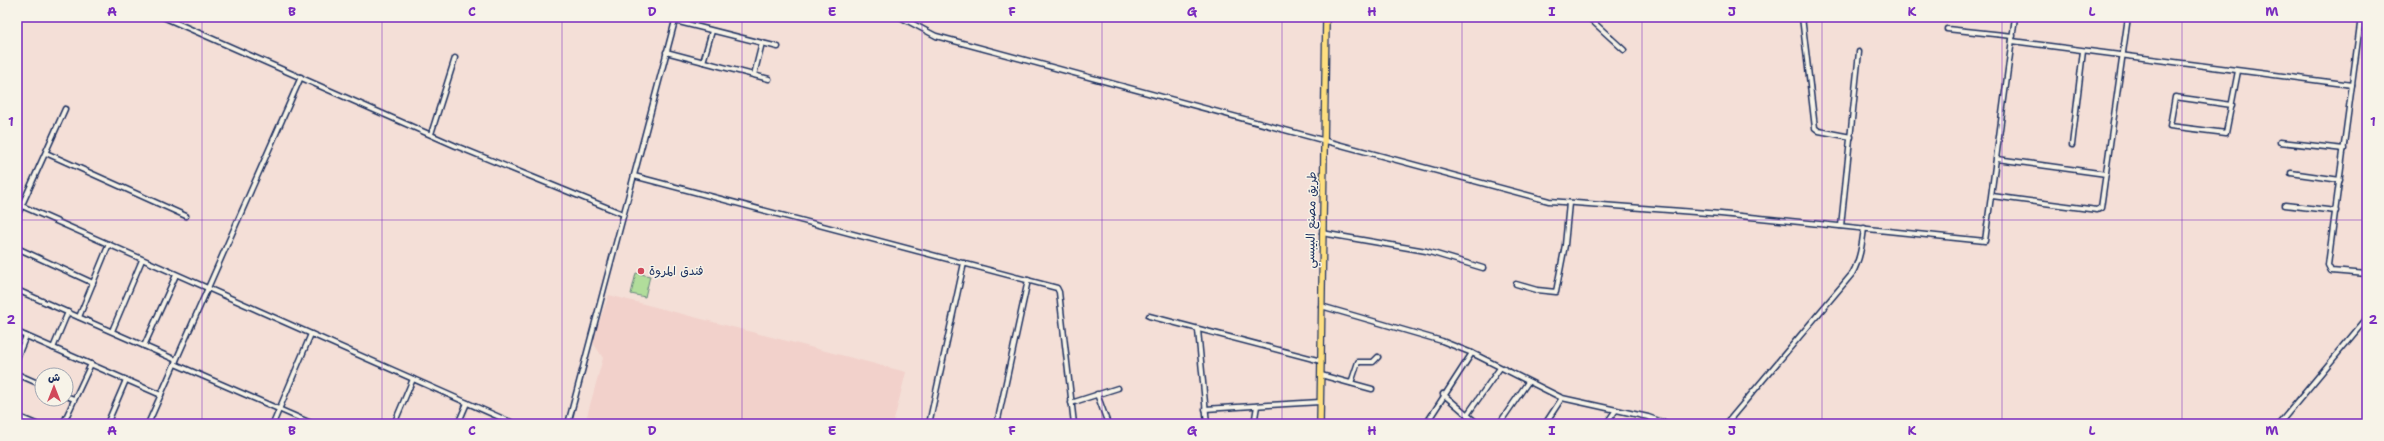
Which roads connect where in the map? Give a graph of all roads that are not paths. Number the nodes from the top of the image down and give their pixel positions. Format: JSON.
{"nodes":[{"id":1,"x":164,"y":17,"type":"edge"},
{"id":2,"x":900,"y":17,"type":"edge"},
{"id":3,"x":1326,"y":17,"type":"edge"},
{"id":4,"x":1588,"y":17,"type":"edge"},
{"id":5,"x":1802,"y":17,"type":"edge"},
{"id":6,"x":2015,"y":17,"type":"edge"},
{"id":7,"x":2128,"y":17,"type":"edge"},
{"id":8,"x":2361,"y":17,"type":"edge"},
{"id":9,"x":675,"y":19,"type":"edge"},
{"id":10,"x":1947,"y":29,"type":"dead end"},
{"id":11,"x":712,"y":31,"type":"junction"},
{"id":12,"x":2013,"y":36,"type":"junction"},
{"id":13,"x":2012,"y":41,"type":"junction"},
{"id":14,"x":762,"y":43,"type":"junction"},
{"id":15,"x":778,"y":47,"type":"dead end"},
{"id":16,"x":1624,"y":50,"type":"dead end"},
{"id":17,"x":2083,"y":51,"type":"junction"},
{"id":18,"x":666,"y":52,"type":"junction"},
{"id":19,"x":1859,"y":52,"type":"dead end"},
{"id":20,"x":2123,"y":56,"type":"junction"},
{"id":21,"x":455,"y":58,"type":"dead end"},
{"id":22,"x":703,"y":62,"type":"junction"},
{"id":23,"x":2238,"y":71,"type":"junction"},
{"id":24,"x":754,"y":75,"type":"junction"},
{"id":25,"x":301,"y":77,"type":"junction"},
{"id":26,"x":769,"y":79,"type":"dead end"},
{"id":27,"x":2352,"y":85,"type":"junction"},
{"id":28,"x":2232,"y":105,"type":"junction"},
{"id":29,"x":65,"y":109,"type":"dead end"},
{"id":30,"x":431,"y":134,"type":"junction"},
{"id":31,"x":1851,"y":137,"type":"junction"},
{"id":32,"x":1323,"y":139,"type":"junction"},
{"id":33,"x":2280,"y":142,"type":"dead end"},
{"id":34,"x":2072,"y":145,"type":"dead end"},
{"id":35,"x":2344,"y":149,"type":"junction"},
{"id":36,"x":46,"y":153,"type":"junction"},
{"id":37,"x":1997,"y":159,"type":"junction"},
{"id":38,"x":2291,"y":173,"type":"dead end"},
{"id":39,"x":2106,"y":174,"type":"junction"},
{"id":40,"x":634,"y":176,"type":"junction"},
{"id":41,"x":2340,"y":180,"type":"junction"},
{"id":42,"x":1992,"y":196,"type":"junction"},
{"id":43,"x":1569,"y":203,"type":"junction"},
{"id":44,"x":2285,"y":205,"type":"dead end"},
{"id":45,"x":22,"y":206,"type":"junction"},
{"id":46,"x":2336,"y":211,"type":"junction"},
{"id":47,"x":623,"y":214,"type":"junction"},
{"id":48,"x":17,"y":216,"type":"edge"},
{"id":49,"x":186,"y":216,"type":"dead end"},
{"id":50,"x":1842,"y":226,"type":"junction"},
{"id":51,"x":1864,"y":228,"type":"junction"},
{"id":52,"x":1322,"y":234,"type":"junction"},
{"id":53,"x":109,"y":244,"type":"junction"},
{"id":54,"x":17,"y":248,"type":"edge"},
{"id":55,"x":142,"y":260,"type":"junction"},
{"id":56,"x":964,"y":263,"type":"junction"},
{"id":57,"x":1483,"y":268,"type":"dead end"},
{"id":58,"x":176,"y":274,"type":"junction"},
{"id":59,"x":2367,"y":274,"type":"edge"},
{"id":60,"x":1028,"y":280,"type":"junction"},
{"id":61,"x":93,"y":283,"type":"junction"},
{"id":62,"x":1516,"y":284,"type":"dead end"},
{"id":63,"x":208,"y":287,"type":"junction"},
{"id":64,"x":17,"y":290,"type":"edge"},
{"id":65,"x":1320,"y":306,"type":"junction"},
{"id":66,"x":68,"y":312,"type":"junction"},
{"id":67,"x":1149,"y":316,"type":"dead end"},
{"id":68,"x":79,"y":317,"type":"junction"},
{"id":69,"x":2367,"y":318,"type":"edge"},
{"id":70,"x":1198,"y":330,"type":"junction"},
{"id":71,"x":112,"y":331,"type":"junction"},
{"id":72,"x":17,"y":332,"type":"edge"},
{"id":73,"x":311,"y":334,"type":"junction"},
{"id":74,"x":26,"y":336,"type":"junction"},
{"id":75,"x":144,"y":346,"type":"junction"},
{"id":76,"x":53,"y":348,"type":"junction"},
{"id":77,"x":1472,"y":353,"type":"junction"},
{"id":78,"x":1378,"y":357,"type":"dead end"},
{"id":79,"x":17,"y":358,"type":"edge"},
{"id":80,"x":1321,"y":361,"type":"junction"},
{"id":81,"x":175,"y":362,"type":"junction"},
{"id":82,"x":90,"y":364,"type":"junction"},
{"id":83,"x":1500,"y":368,"type":"junction"},
{"id":84,"x":19,"y":375,"type":"edge"},
{"id":85,"x":1321,"y":375,"type":"junction"},
{"id":86,"x":413,"y":379,"type":"junction"},
{"id":87,"x":126,"y":380,"type":"junction"},
{"id":88,"x":34,"y":382,"type":"edge"},
{"id":89,"x":1528,"y":382,"type":"junction"},
{"id":90,"x":1351,"y":383,"type":"junction"},
{"id":91,"x":17,"y":384,"type":"edge"},
{"id":92,"x":1118,"y":388,"type":"dead end"},
{"id":93,"x":1372,"y":388,"type":"dead end"},
{"id":94,"x":1097,"y":394,"type":"junction"},
{"id":95,"x":1444,"y":394,"type":"junction"},
{"id":96,"x":161,"y":395,"type":"junction"},
{"id":97,"x":1562,"y":398,"type":"junction"},
{"id":98,"x":74,"y":399,"type":"edge"},
{"id":99,"x":1320,"y":402,"type":"junction"},
{"id":100,"x":467,"y":403,"type":"junction"},
{"id":101,"x":1071,"y":403,"type":"junction"},
{"id":102,"x":1257,"y":406,"type":"junction"},
{"id":103,"x":71,"y":407,"type":"edge"},
{"id":104,"x":279,"y":409,"type":"junction"},
{"id":105,"x":1205,"y":409,"type":"junction"},
{"id":106,"x":1616,"y":410,"type":"junction"},
{"id":107,"x":1467,"y":415,"type":"junction"},
{"id":108,"x":17,"y":416,"type":"edge"},
{"id":109,"x":36,"y":424,"type":"edge"},
{"id":110,"x":64,"y":424,"type":"edge"},
{"id":111,"x":107,"y":424,"type":"edge"},
{"id":112,"x":148,"y":424,"type":"edge"},
{"id":113,"x":273,"y":424,"type":"edge"},
{"id":114,"x":314,"y":424,"type":"edge"},
{"id":115,"x":394,"y":424,"type":"edge"},
{"id":116,"x":458,"y":424,"type":"edge"},
{"id":117,"x":516,"y":424,"type":"edge"},
{"id":118,"x":568,"y":424,"type":"edge"},
{"id":119,"x":929,"y":424,"type":"edge"},
{"id":120,"x":997,"y":424,"type":"edge"},
{"id":121,"x":1074,"y":424,"type":"edge"},
{"id":122,"x":1108,"y":424,"type":"edge"},
{"id":123,"x":1207,"y":424,"type":"edge"},
{"id":124,"x":1254,"y":424,"type":"edge"},
{"id":125,"x":1320,"y":424,"type":"edge"},
{"id":126,"x":1426,"y":424,"type":"edge"},
{"id":127,"x":1478,"y":424,"type":"edge"},
{"id":128,"x":1499,"y":424,"type":"edge"},
{"id":129,"x":1545,"y":424,"type":"edge"},
{"id":130,"x":1606,"y":424,"type":"edge"},
{"id":131,"x":1668,"y":424,"type":"edge"},
{"id":132,"x":1726,"y":424,"type":"edge"},
{"id":133,"x":2279,"y":424,"type":"edge"}],
"edges":[{"from":1,"to":25,"type":"street"},
{"from":2,"to":32,"type":"street"},
{"from":3,"to":32,"type":"main road","name":"طريق مصنع البيبسي"},
{"from":4,"to":16,"type":"street"},
{"from":5,"to":31,"type":"street"},
{"from":6,"to":12,"type":"street"},
{"from":7,"to":20,"type":"street"},
{"from":8,"to":27,"type":"street"},
{"from":9,"to":11,"type":"street"},
{"from":9,"to":18,"type":"street"},
{"from":10,"to":12,"type":"street"},
{"from":11,"to":14,"type":"street"},
{"from":11,"to":22,"type":"street"},
{"from":12,"to":13,"type":"street"},
{"from":13,"to":17,"type":"street"},
{"from":13,"to":37,"type":"street"},
{"from":14,"to":15,"type":"street"},
{"from":14,"to":24,"type":"street"},
{"from":17,"to":20,"type":"street"},
{"from":17,"to":34,"type":"street"},
{"from":18,"to":22,"type":"street"},
{"from":18,"to":40,"type":"street"},
{"from":19,"to":31,"type":"street"},
{"from":20,"to":23,"type":"street"},
{"from":20,"to":39,"type":"street"},
{"from":21,"to":30,"type":"street"},
{"from":22,"to":24,"type":"street"},
{"from":23,"to":27,"type":"street"},
{"from":23,"to":28,"type":"street"},
{"from":24,"to":26,"type":"street"},
{"from":25,"to":30,"type":"street"},
{"from":25,"to":63,"type":"street"},
{"from":27,"to":35,"type":"street"},
{"from":28,"to":28,"type":"street"},
{"from":29,"to":36,"type":"street"},
{"from":30,"to":47,"type":"street"},
{"from":31,"to":50,"type":"street"},
{"from":32,"to":43,"type":"street"},
{"from":32,"to":52,"type":"main road","name":"طريق مصنع البيبسي"},
{"from":33,"to":35,"type":"street"},
{"from":35,"to":41,"type":"street"},
{"from":36,"to":45,"type":"street"},
{"from":36,"to":49,"type":"street"},
{"from":37,"to":39,"type":"street"},
{"from":37,"to":42,"type":"street"},
{"from":38,"to":41,"type":"street"},
{"from":39,"to":42,"type":"street"},
{"from":40,"to":47,"type":"street"},
{"from":40,"to":56,"type":"street"},
{"from":41,"to":46,"type":"street"},
{"from":42,"to":51,"type":"street"},
{"from":43,"to":50,"type":"street"},
{"from":43,"to":62,"type":"street"},
{"from":44,"to":46,"type":"street"},
{"from":45,"to":48,"type":"street"},
{"from":45,"to":53,"type":"street"},
{"from":46,"to":59,"type":"street"},
{"from":47,"to":118,"type":"street"},
{"from":50,"to":51,"type":"street"},
{"from":51,"to":132,"type":"street"},
{"from":52,"to":57,"type":"street"},
{"from":52,"to":65,"type":"main road","name":"طريق مصنع البيبسي"},
{"from":53,"to":55,"type":"street"},
{"from":53,"to":61,"type":"street"},
{"from":54,"to":61,"type":"street"},
{"from":55,"to":58,"type":"street"},
{"from":55,"to":71,"type":"street"},
{"from":56,"to":60,"type":"street"},
{"from":56,"to":119,"type":"street"},
{"from":58,"to":63,"type":"street"},
{"from":58,"to":75,"type":"street"},
{"from":60,"to":101,"type":"street"},
{"from":60,"to":120,"type":"street"},
{"from":61,"to":68,"type":"street"},
{"from":63,"to":73,"type":"street"},
{"from":63,"to":81,"type":"street"},
{"from":64,"to":66,"type":"street"},
{"from":65,"to":77,"type":"street"},
{"from":65,"to":80,"type":"main road","name":"طريق مصنع البيبسي"},
{"from":66,"to":68,"type":"street"},
{"from":66,"to":76,"type":"street"},
{"from":67,"to":70,"type":"street"},
{"from":68,"to":71,"type":"street"},
{"from":69,"to":133,"type":"street"},
{"from":70,"to":80,"type":"street"},
{"from":70,"to":105,"type":"street"},
{"from":71,"to":75,"type":"street"},
{"from":72,"to":74,"type":"street"},
{"from":73,"to":86,"type":"street"},
{"from":73,"to":104,"type":"street"},
{"from":74,"to":76,"type":"street"},
{"from":74,"to":79,"type":"street"},
{"from":75,"to":81,"type":"street"},
{"from":76,"to":82,"type":"street"},
{"from":77,"to":83,"type":"street"},
{"from":77,"to":95,"type":"street"},
{"from":78,"to":90,"type":"street"},
{"from":80,"to":85,"type":"main road","name":"طريق مصنع البيبسي"},
{"from":81,"to":96,"type":"street"},
{"from":81,"to":104,"type":"street"},
{"from":82,"to":87,"type":"street"},
{"from":82,"to":98,"type":"street"},
{"from":83,"to":89,"type":"street"},
{"from":83,"to":107,"type":"street"},
{"from":84,"to":88,"type":"street"},
{"from":84,"to":91,"type":"street"},
{"from":85,"to":90,"type":"street"},
{"from":85,"to":99,"type":"main road","name":"طريق مصنع البيبسي"},
{"from":86,"to":100,"type":"street"},
{"from":86,"to":115,"type":"street"},
{"from":87,"to":96,"type":"street"},
{"from":87,"to":111,"type":"street"},
{"from":89,"to":97,"type":"street"},
{"from":89,"to":128,"type":"street"},
{"from":90,"to":93,"type":"street"},
{"from":92,"to":94,"type":"street"},
{"from":94,"to":101,"type":"street"},
{"from":94,"to":122,"type":"street"},
{"from":95,"to":107,"type":"street"},
{"from":95,"to":126,"type":"street"},
{"from":96,"to":112,"type":"street"},
{"from":97,"to":106,"type":"street"},
{"from":97,"to":129,"type":"street"},
{"from":99,"to":102,"type":"street"},
{"from":99,"to":125,"type":"main road","name":"طريق مصنع البيبسي"},
{"from":100,"to":116,"type":"street"},
{"from":100,"to":117,"type":"street"},
{"from":101,"to":121,"type":"street"},
{"from":102,"to":105,"type":"street"},
{"from":102,"to":124,"type":"street"},
{"from":103,"to":110,"type":"street"},
{"from":104,"to":113,"type":"street"},
{"from":104,"to":114,"type":"street"},
{"from":105,"to":123,"type":"street"},
{"from":106,"to":130,"type":"street"},
{"from":106,"to":131,"type":"street"},
{"from":107,"to":127,"type":"street"},
{"from":108,"to":109,"type":"street"}]}
